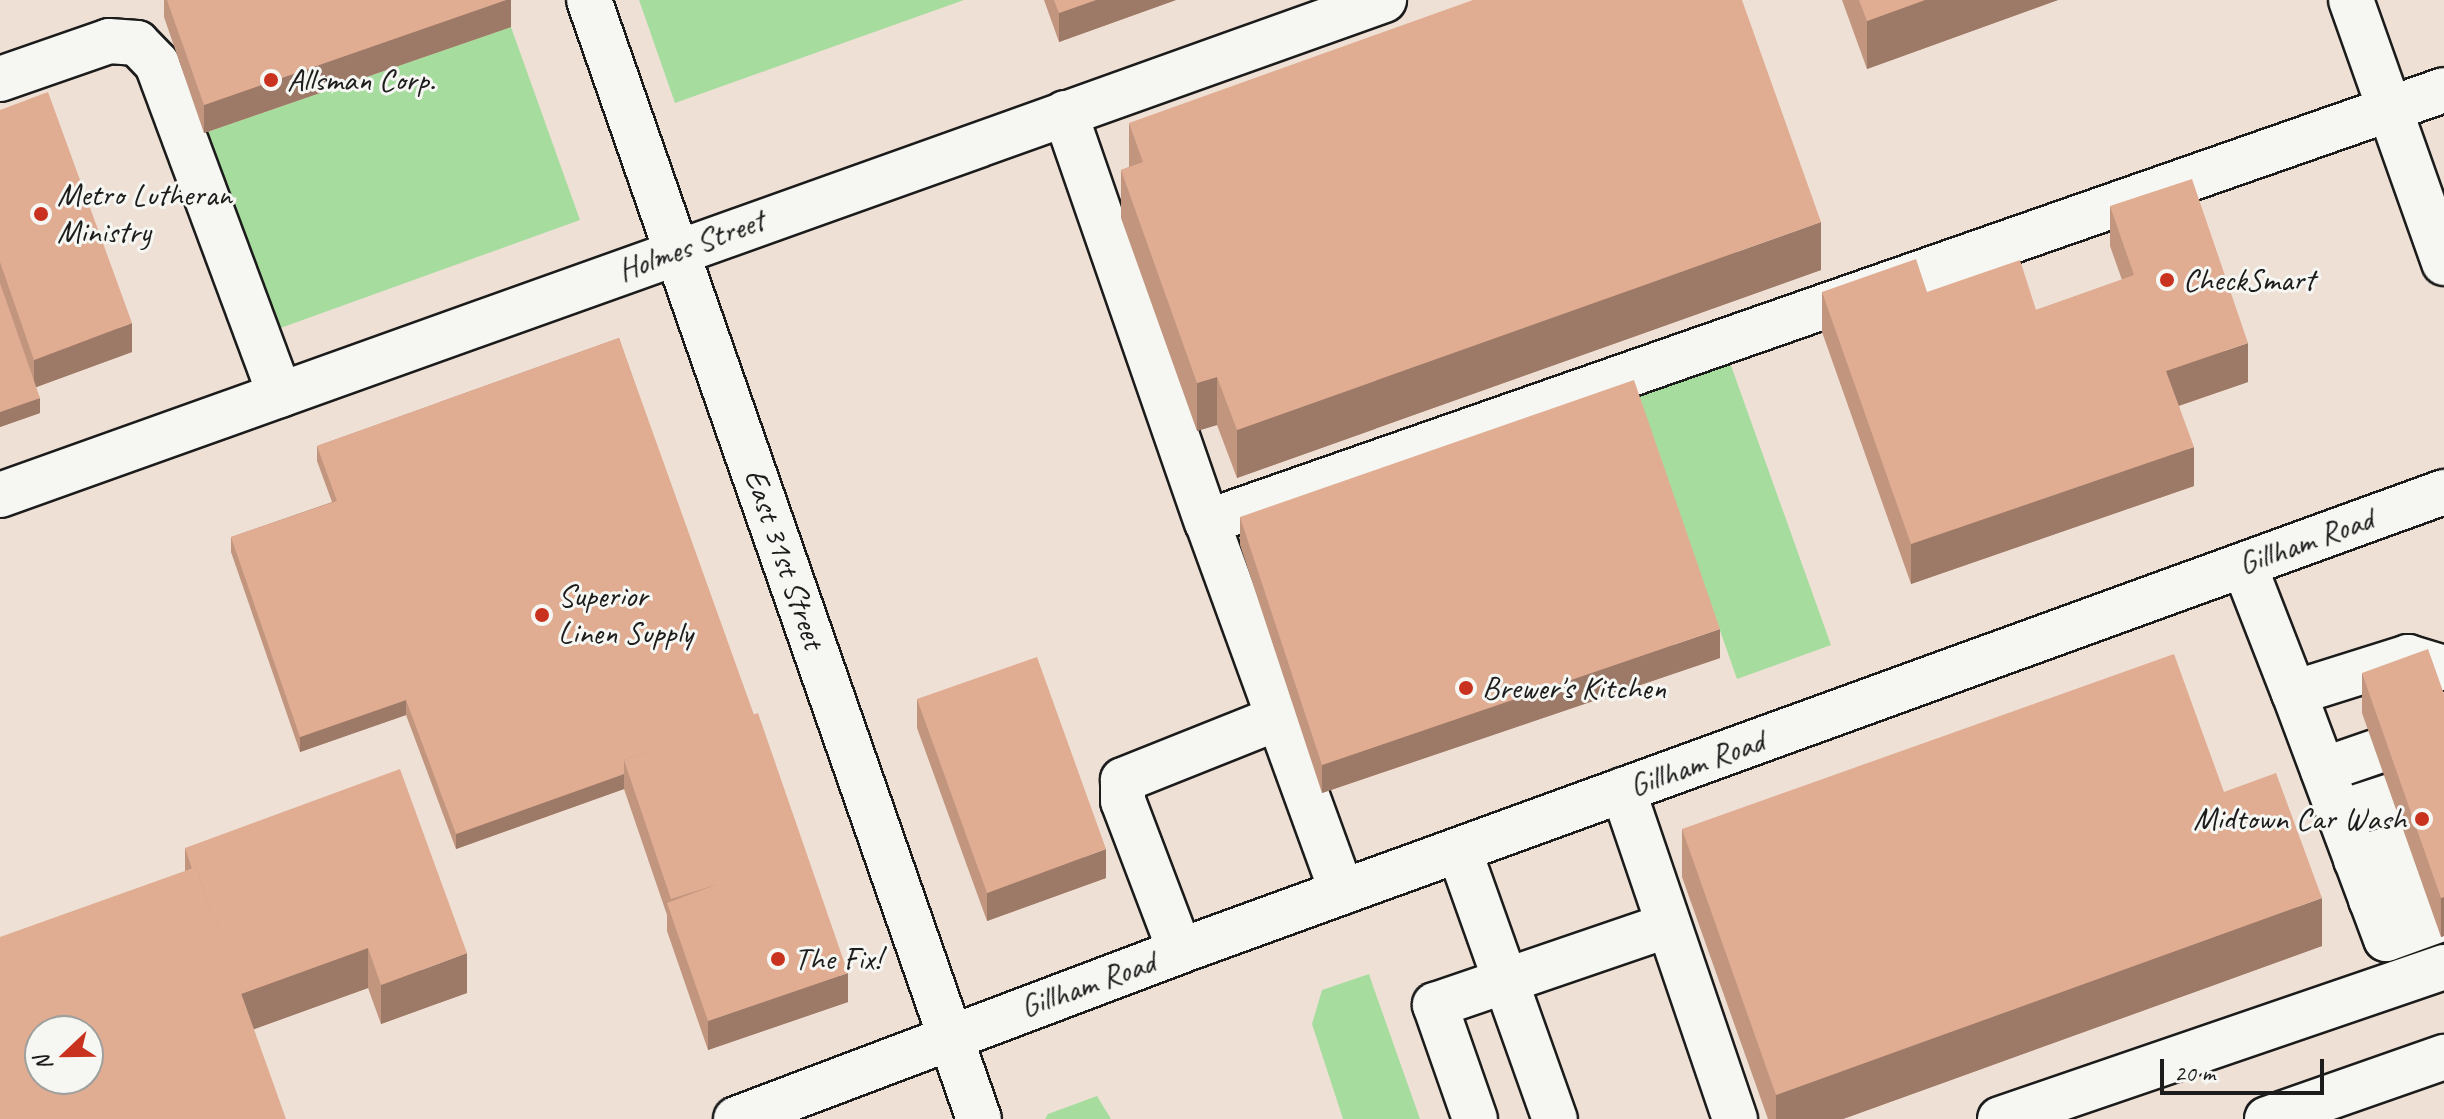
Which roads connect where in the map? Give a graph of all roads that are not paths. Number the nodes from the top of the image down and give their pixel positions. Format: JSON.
{"nodes":[{"id":1,"x":589,"y":0,"type":"edge"},
{"id":2,"x":1384,"y":0,"type":"edge"},
{"id":3,"x":2351,"y":0,"type":"edge"},
{"id":4,"x":0,"y":79,"type":"edge"},
{"id":5,"x":2444,"y":90,"type":"edge"},
{"id":6,"x":2390,"y":110,"type":"junction"},
{"id":7,"x":1065,"y":113,"type":"junction"},
{"id":8,"x":677,"y":251,"type":"junction"},
{"id":9,"x":2444,"y":263,"type":"edge"},
{"id":10,"x":280,"y":395,"type":"junction"},
{"id":11,"x":2444,"y":492,"type":"edge"},
{"id":12,"x":0,"y":495,"type":"edge"},
{"id":13,"x":1207,"y":522,"type":"junction"},
{"id":14,"x":2244,"y":565,"type":"junction"},
{"id":15,"x":2444,"y":668,"type":"edge"},
{"id":16,"x":2294,"y":693,"type":"junction"},
{"id":17,"x":1278,"y":718,"type":"junction"},
{"id":18,"x":2375,"y":752,"type":"edge"},
{"id":19,"x":2323,"y":770,"type":"junction"},
{"id":20,"x":1623,"y":790,"type":"junction"},
{"id":21,"x":2391,"y":796,"type":"edge"},
{"id":22,"x":2339,"y":813,"type":"junction"},
{"id":23,"x":1459,"y":850,"type":"junction"},
{"id":24,"x":2356,"y":860,"type":"junction"},
{"id":25,"x":1342,"y":892,"type":"junction"},
{"id":26,"x":1668,"y":925,"type":"junction"},
{"id":27,"x":1180,"y":951,"type":"junction"},
{"id":28,"x":2444,"y":967,"type":"edge"},
{"id":29,"x":1506,"y":982,"type":"junction"},
{"id":30,"x":950,"y":1037,"type":"junction"},
{"id":31,"x":2444,"y":1057,"type":"edge"},
{"id":32,"x":736,"y":1119,"type":"edge"},
{"id":33,"x":979,"y":1119,"type":"edge"},
{"id":34,"x":1475,"y":1119,"type":"edge"},
{"id":35,"x":1555,"y":1119,"type":"edge"},
{"id":36,"x":1735,"y":1119,"type":"edge"},
{"id":37,"x":2000,"y":1119,"type":"edge"},
{"id":38,"x":2267,"y":1119,"type":"edge"}],
"edges":[{"from":1,"to":8,"type":"street","name":"East 31st Street"},
{"from":2,"to":7,"type":"street","name":"Holmes Street"},
{"from":3,"to":6,"type":"street"},
{"from":4,"to":10,"type":"street"},
{"from":5,"to":6,"type":"street"},
{"from":6,"to":9,"type":"street"},
{"from":6,"to":13,"type":"street"},
{"from":7,"to":8,"type":"street","name":"Holmes Street"},
{"from":7,"to":13,"type":"street"},
{"from":8,"to":10,"type":"street","name":"Holmes Street"},
{"from":8,"to":30,"type":"street","name":"East 31st Street"},
{"from":10,"to":12,"type":"street","name":"Holmes Street"},
{"from":11,"to":14,"type":"street","name":"Gillham Road"},
{"from":13,"to":17,"type":"street"},
{"from":14,"to":16,"type":"street"},
{"from":14,"to":20,"type":"street","name":"Gillham Road"},
{"from":15,"to":16,"type":"street"},
{"from":16,"to":19,"type":"street"},
{"from":17,"to":25,"type":"street"},
{"from":17,"to":27,"type":"street"},
{"from":18,"to":19,"type":"street"},
{"from":19,"to":22,"type":"street"},
{"from":20,"to":23,"type":"street","name":"Gillham Road"},
{"from":20,"to":26,"type":"street"},
{"from":21,"to":22,"type":"street"},
{"from":22,"to":24,"type":"street"},
{"from":23,"to":25,"type":"street","name":"Gillham Road"},
{"from":23,"to":29,"type":"street"},
{"from":24,"to":24,"type":"street"},
{"from":25,"to":27,"type":"street","name":"Gillham Road"},
{"from":26,"to":29,"type":"street"},
{"from":26,"to":36,"type":"street"},
{"from":27,"to":30,"type":"street","name":"Gillham Road"},
{"from":28,"to":37,"type":"street"},
{"from":29,"to":34,"type":"street"},
{"from":29,"to":35,"type":"street"},
{"from":30,"to":32,"type":"street","name":"Gillham Road"},
{"from":30,"to":33,"type":"street","name":"East 31st Street"},
{"from":31,"to":38,"type":"street"}]}
